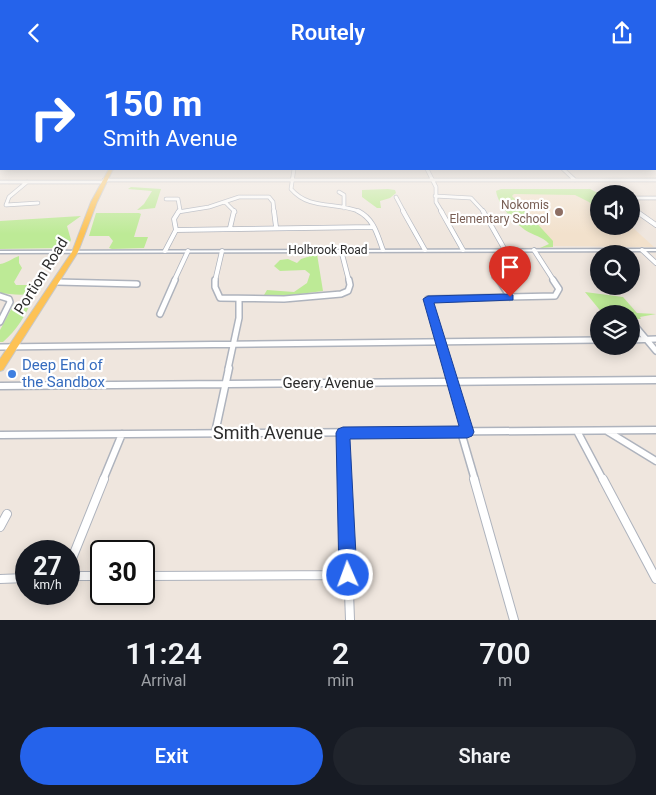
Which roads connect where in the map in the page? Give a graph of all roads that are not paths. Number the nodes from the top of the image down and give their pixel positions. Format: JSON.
{"nodes":[{"id":1,"x":104,"y":181,"type":"edge"},
{"id":2,"x":292,"y":181,"type":"edge"},
{"id":3,"x":0,"y":182,"type":"edge"},
{"id":4,"x":27,"y":182,"type":"junction"},
{"id":5,"x":35,"y":182,"type":"edge"},
{"id":6,"x":434,"y":182,"type":"edge"},
{"id":7,"x":339,"y":192,"type":"dead end"},
{"id":8,"x":435,"y":196,"type":"junction"},
{"id":9,"x":396,"y":197,"type":"dead end"},
{"id":10,"x":640,"y":198,"type":"edge"},
{"id":11,"x":656,"y":198,"type":"edge"},
{"id":12,"x":166,"y":199,"type":"dead end"},
{"id":13,"x":225,"y":202,"type":"junction"},
{"id":14,"x":38,"y":203,"type":"dead end"},
{"id":15,"x":316,"y":203,"type":"junction"},
{"id":16,"x":312,"y":207,"type":"dead end"},
{"id":17,"x":344,"y":208,"type":"junction"},
{"id":18,"x":180,"y":210,"type":"junction"},
{"id":19,"x":640,"y":213,"type":"edge"},
{"id":20,"x":656,"y":224,"type":"edge"},
{"id":21,"x":230,"y":227,"type":"junction"},
{"id":22,"x":276,"y":227,"type":"junction"},
{"id":23,"x":373,"y":227,"type":"junction"},
{"id":24,"x":176,"y":229,"type":"junction"},
{"id":25,"x":463,"y":249,"type":"junction"},
{"id":26,"x":341,"y":250,"type":"junction"},
{"id":27,"x":383,"y":250,"type":"junction"},
{"id":28,"x":425,"y":250,"type":"junction"},
{"id":29,"x":505,"y":250,"type":"junction"},
{"id":30,"x":534,"y":250,"type":"junction"},
{"id":31,"x":642,"y":250,"type":"junction"},
{"id":32,"x":656,"y":250,"type":"edge"},
{"id":33,"x":165,"y":251,"type":"junction"},
{"id":34,"x":188,"y":251,"type":"junction"},
{"id":35,"x":222,"y":251,"type":"junction"},
{"id":36,"x":0,"y":252,"type":"edge"},
{"id":37,"x":75,"y":252,"type":"junction"},
{"id":38,"x":656,"y":263,"type":"edge"},
{"id":39,"x":494,"y":277,"type":"dead end"},
{"id":40,"x":57,"y":282,"type":"junction"},
{"id":41,"x":137,"y":284,"type":"dead end"},
{"id":42,"x":0,"y":296,"type":"edge"},
{"id":43,"x":510,"y":297,"type":"junction"},
{"id":44,"x":238,"y":299,"type":"junction"},
{"id":45,"x":160,"y":314,"type":"dead end"},
{"id":46,"x":0,"y":322,"type":"edge"},
{"id":47,"x":640,"y":332,"type":"edge"},
{"id":48,"x":640,"y":339,"type":"edge"},
{"id":49,"x":646,"y":339,"type":"junction"},
{"id":50,"x":656,"y":339,"type":"edge"},
{"id":51,"x":590,"y":340,"type":"edge"},
{"id":52,"x":442,"y":342,"type":"junction"},
{"id":53,"x":235,"y":343,"type":"junction"},
{"id":54,"x":0,"y":347,"type":"edge"},
{"id":55,"x":13,"y":347,"type":"junction"},
{"id":56,"x":656,"y":351,"type":"edge"},
{"id":57,"x":0,"y":367,"type":"edge"},
{"id":58,"x":656,"y":380,"type":"edge"},
{"id":59,"x":453,"y":383,"type":"junction"},
{"id":60,"x":226,"y":384,"type":"junction"},
{"id":61,"x":0,"y":386,"type":"edge"},
{"id":62,"x":656,"y":430,"type":"edge"},
{"id":63,"x":577,"y":431,"type":"junction"},
{"id":64,"x":607,"y":431,"type":"junction"},
{"id":65,"x":464,"y":432,"type":"junction"},
{"id":66,"x":216,"y":433,"type":"junction"},
{"id":67,"x":343,"y":433,"type":"junction"},
{"id":68,"x":122,"y":434,"type":"junction"},
{"id":69,"x":0,"y":435,"type":"edge"},
{"id":70,"x":656,"y":461,"type":"edge"},
{"id":71,"x":8,"y":514,"type":"dead end"},
{"id":72,"x":0,"y":527,"type":"edge"},
{"id":73,"x":79,"y":540,"type":"edge"},
{"id":74,"x":348,"y":575,"type":"junction"},
{"id":75,"x":155,"y":576,"type":"edge"},
{"id":76,"x":15,"y":578,"type":"edge"},
{"id":77,"x":0,"y":579,"type":"edge"},
{"id":78,"x":656,"y":579,"type":"edge"},
{"id":79,"x":350,"y":620,"type":"edge"},
{"id":80,"x":514,"y":620,"type":"edge"}],
"edges":[{"from":1,"to":37,"type":"main road","name":"Portion Road"},
{"from":2,"to":15,"type":"street"},
{"from":3,"to":4,"type":"street"},
{"from":4,"to":5,"type":"street"},
{"from":4,"to":14,"type":"street"},
{"from":6,"to":8,"type":"street"},
{"from":7,"to":17,"type":"street"},
{"from":8,"to":25,"type":"street"},
{"from":8,"to":29,"type":"street"},
{"from":9,"to":28,"type":"street"},
{"from":10,"to":11,"type":"street"},
{"from":12,"to":18,"type":"street"},
{"from":13,"to":18,"type":"street"},
{"from":13,"to":21,"type":"street"},
{"from":13,"to":22,"type":"street"},
{"from":15,"to":16,"type":"street"},
{"from":15,"to":17,"type":"street"},
{"from":17,"to":23,"type":"street"},
{"from":18,"to":24,"type":"street"},
{"from":19,"to":20,"type":"street"},
{"from":21,"to":22,"type":"street"},
{"from":21,"to":24,"type":"street"},
{"from":22,"to":23,"type":"street"},
{"from":23,"to":27,"type":"street"},
{"from":24,"to":33,"type":"street"},
{"from":25,"to":28,"type":"street","name":"Holbrook Road"},
{"from":25,"to":29,"type":"street","name":"Holbrook Road"},
{"from":26,"to":27,"type":"street","name":"Holbrook Road"},
{"from":26,"to":35,"type":"street","name":"Holbrook Road"},
{"from":26,"to":44,"type":"street"},
{"from":27,"to":28,"type":"street","name":"Holbrook Road"},
{"from":29,"to":30,"type":"street","name":"Holbrook Road"},
{"from":30,"to":31,"type":"street","name":"Holbrook Road"},
{"from":30,"to":43,"type":"street"},
{"from":31,"to":32,"type":"street","name":"Holbrook Road"},
{"from":31,"to":38,"type":"street"},
{"from":33,"to":34,"type":"street","name":"Holbrook Road"},
{"from":33,"to":37,"type":"street","name":"Holbrook Road"},
{"from":34,"to":35,"type":"street","name":"Holbrook Road"},
{"from":34,"to":45,"type":"street"},
{"from":35,"to":44,"type":"street"},
{"from":36,"to":37,"type":"street","name":"Holbrook Road"},
{"from":37,"to":40,"type":"main road","name":"Portion Road"},
{"from":39,"to":43,"type":"street"},
{"from":40,"to":41,"type":"street"},
{"from":40,"to":55,"type":"main road","name":"Portion Road"},
{"from":42,"to":46,"type":"street"},
{"from":43,"to":52,"type":"street"},
{"from":44,"to":53,"type":"street"},
{"from":47,"to":49,"type":"street"},
{"from":48,"to":49,"type":"street"},
{"from":49,"to":50,"type":"street"},
{"from":49,"to":56,"type":"street"},
{"from":51,"to":52,"type":"street"},
{"from":52,"to":53,"type":"street"},
{"from":52,"to":59,"type":"street"},
{"from":53,"to":55,"type":"street"},
{"from":53,"to":60,"type":"street"},
{"from":54,"to":55,"type":"street"},
{"from":55,"to":57,"type":"main road","name":"Portion Road"},
{"from":58,"to":59,"type":"street","name":"Geery Avenue"},
{"from":59,"to":60,"type":"street","name":"Geery Avenue"},
{"from":59,"to":65,"type":"street"},
{"from":60,"to":61,"type":"street","name":"Geery Avenue"},
{"from":60,"to":66,"type":"street"},
{"from":62,"to":64,"type":"street","name":"Smith Avenue"},
{"from":63,"to":64,"type":"street","name":"Smith Avenue"},
{"from":63,"to":65,"type":"street","name":"Smith Avenue"},
{"from":63,"to":78,"type":"street"},
{"from":64,"to":70,"type":"street"},
{"from":65,"to":67,"type":"street","name":"Smith Avenue"},
{"from":65,"to":80,"type":"street"},
{"from":66,"to":67,"type":"street","name":"Smith Avenue"},
{"from":66,"to":68,"type":"street","name":"Smith Avenue"},
{"from":67,"to":74,"type":"street"},
{"from":68,"to":69,"type":"street","name":"Smith Avenue"},
{"from":68,"to":73,"type":"street"},
{"from":71,"to":72,"type":"street"},
{"from":74,"to":75,"type":"street"},
{"from":74,"to":79,"type":"street"},
{"from":76,"to":77,"type":"street"}]}
